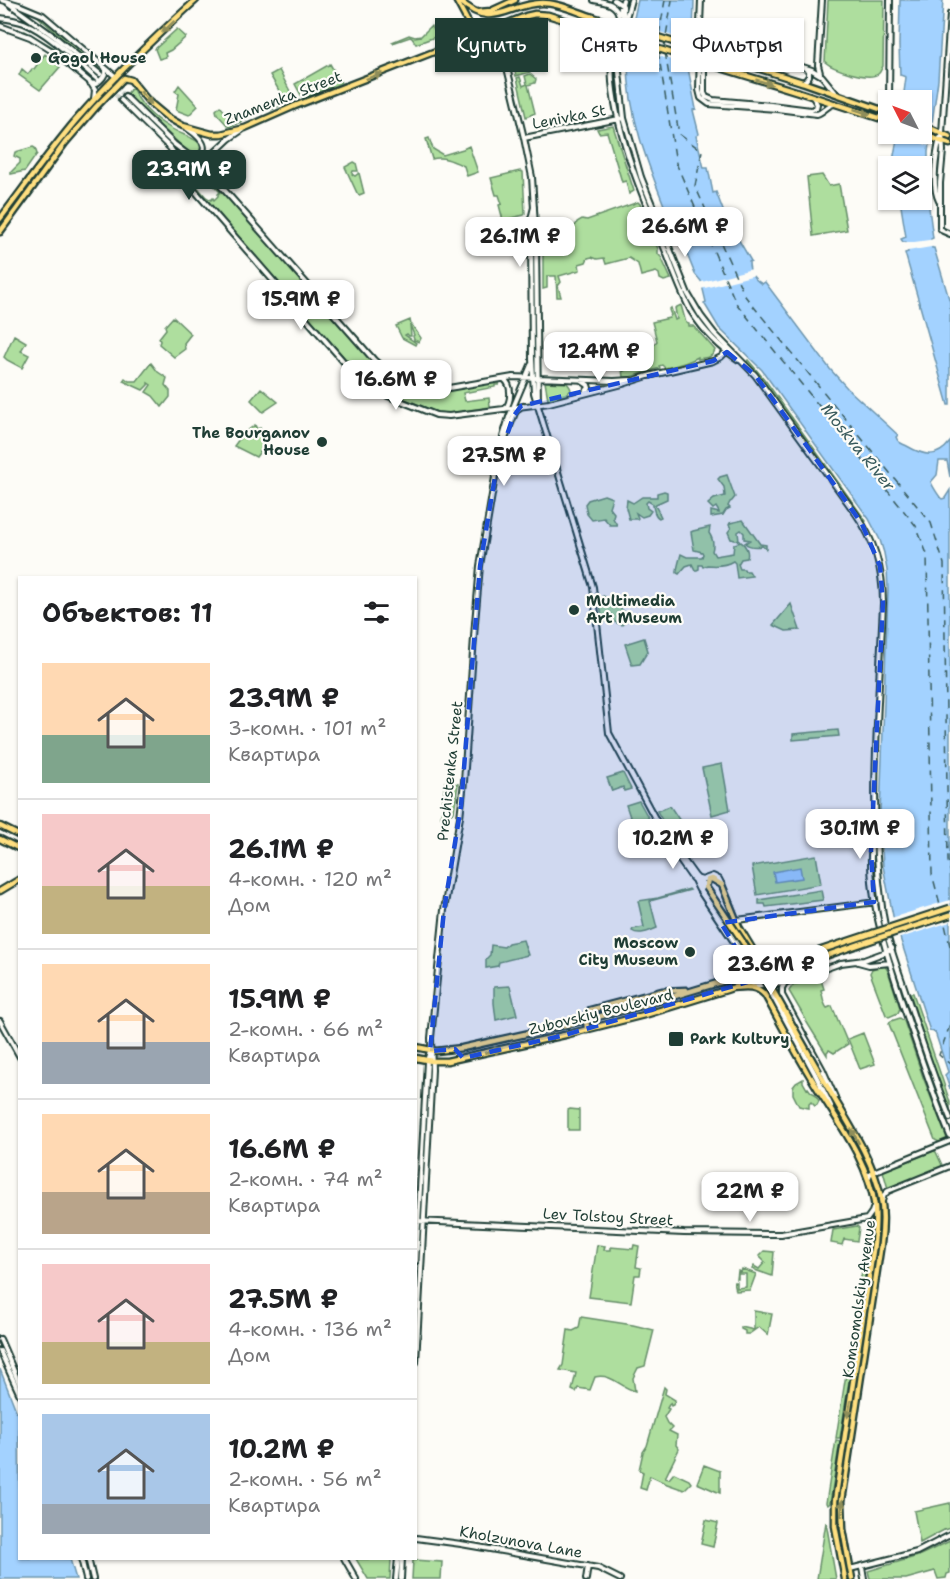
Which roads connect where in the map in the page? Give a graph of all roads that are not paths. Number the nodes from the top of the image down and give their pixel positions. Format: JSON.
{"nodes":[{"id":1,"x":2,"y":0,"type":"edge"},
{"id":2,"x":196,"y":0,"type":"edge"},
{"id":3,"x":457,"y":0,"type":"edge"},
{"id":4,"x":515,"y":0,"type":"edge"},
{"id":5,"x":545,"y":0,"type":"edge"},
{"id":6,"x":594,"y":0,"type":"edge"},
{"id":7,"x":614,"y":0,"type":"edge"},
{"id":8,"x":631,"y":0,"type":"edge"},
{"id":9,"x":701,"y":0,"type":"edge"},
{"id":10,"x":822,"y":0,"type":"edge"},
{"id":11,"x":890,"y":0,"type":"edge"},
{"id":12,"x":622,"y":2,"type":"edge"},
{"id":13,"x":551,"y":4,"type":"junction"},
{"id":14,"x":36,"y":11,"type":"junction"},
{"id":15,"x":474,"y":11,"type":"junction"},
{"id":16,"x":950,"y":14,"type":"edge"},
{"id":17,"x":0,"y":18,"type":"edge"},
{"id":18,"x":466,"y":18,"type":"edge"},
{"id":19,"x":522,"y":18,"type":"edge"},
{"id":20,"x":619,"y":18,"type":"joint"},
{"id":21,"x":624,"y":18,"type":"edge"},
{"id":22,"x":626,"y":18,"type":"edge"},
{"id":23,"x":700,"y":18,"type":"edge"},
{"id":24,"x":37,"y":23,"type":"junction"},
{"id":25,"x":0,"y":26,"type":"edge"},
{"id":26,"x":32,"y":27,"type":"junction"},
{"id":27,"x":30,"y":38,"type":"junction"},
{"id":28,"x":435,"y":52,"type":"edge"},
{"id":29,"x":818,"y":60,"type":"junction"},
{"id":30,"x":105,"y":68,"type":"junction"},
{"id":31,"x":806,"y":68,"type":"junction"},
{"id":32,"x":508,"y":72,"type":"edge"},
{"id":33,"x":612,"y":72,"type":"edge"},
{"id":34,"x":619,"y":72,"type":"edge"},
{"id":35,"x":699,"y":72,"type":"edge"},
{"id":36,"x":704,"y":72,"type":"edge"},
{"id":37,"x":100,"y":74,"type":"tunnel mouth"},
{"id":38,"x":822,"y":76,"type":"junction"},
{"id":39,"x":116,"y":77,"type":"junction"},
{"id":40,"x":97,"y":79,"type":"tunnel mouth"},
{"id":41,"x":90,"y":82,"type":"junction"},
{"id":42,"x":802,"y":82,"type":"junction"},
{"id":43,"x":889,"y":90,"type":"edge"},
{"id":44,"x":838,"y":94,"type":"junction"},
{"id":45,"x":813,"y":97,"type":"junction"},
{"id":46,"x":94,"y":99,"type":"junction"},
{"id":47,"x":705,"y":99,"type":"junction"},
{"id":48,"x":836,"y":104,"type":"junction"},
{"id":49,"x":878,"y":108,"type":"edge"},
{"id":50,"x":624,"y":117,"type":"junction"},
{"id":51,"x":878,"y":118,"type":"edge"},
{"id":52,"x":619,"y":119,"type":"junction"},
{"id":53,"x":183,"y":126,"type":"junction"},
{"id":54,"x":246,"y":128,"type":"junction"},
{"id":55,"x":932,"y":129,"type":"edge"},
{"id":56,"x":942,"y":133,"type":"junction"},
{"id":57,"x":932,"y":137,"type":"edge"},
{"id":58,"x":950,"y":137,"type":"edge"},
{"id":59,"x":524,"y":138,"type":"junction"},
{"id":60,"x":941,"y":141,"type":"junction"},
{"id":61,"x":950,"y":144,"type":"edge"},
{"id":62,"x":203,"y":150,"type":"junction"},
{"id":63,"x":182,"y":151,"type":"junction"},
{"id":64,"x":199,"y":163,"type":"junction"},
{"id":65,"x":183,"y":167,"type":"junction"},
{"id":66,"x":190,"y":173,"type":"junction"},
{"id":67,"x":188,"y":182,"type":"junction"},
{"id":68,"x":534,"y":207,"type":"junction"},
{"id":69,"x":0,"y":219,"type":"edge"},
{"id":70,"x":0,"y":232,"type":"edge"},
{"id":71,"x":950,"y":234,"type":"edge"},
{"id":72,"x":728,"y":351,"type":"junction"},
{"id":73,"x":532,"y":359,"type":"junction"},
{"id":74,"x":526,"y":377,"type":"junction"},
{"id":75,"x":502,"y":378,"type":"junction"},
{"id":76,"x":535,"y":378,"type":"junction"},
{"id":77,"x":576,"y":379,"type":"junction"},
{"id":78,"x":637,"y":379,"type":"junction"},
{"id":79,"x":581,"y":395,"type":"junction"},
{"id":80,"x":538,"y":404,"type":"junction"},
{"id":81,"x":523,"y":406,"type":"junction"},
{"id":82,"x":513,"y":408,"type":"junction"},
{"id":83,"x":498,"y":410,"type":"junction"},
{"id":84,"x":504,"y":410,"type":"junction"},
{"id":85,"x":509,"y":417,"type":"junction"},
{"id":86,"x":502,"y":447,"type":"junction"},
{"id":87,"x":874,"y":820,"type":"junction"},
{"id":88,"x":0,"y":826,"type":"edge"},
{"id":89,"x":18,"y":835,"type":"edge"},
{"id":90,"x":0,"y":839,"type":"edge"},
{"id":91,"x":18,"y":848,"type":"edge"},
{"id":92,"x":695,"y":879,"type":"junction"},
{"id":93,"x":18,"y":880,"type":"edge"},
{"id":94,"x":722,"y":885,"type":"junction"},
{"id":95,"x":705,"y":888,"type":"junction"},
{"id":96,"x":0,"y":891,"type":"edge"},
{"id":97,"x":874,"y":902,"type":"junction"},
{"id":98,"x":882,"y":907,"type":"junction"},
{"id":99,"x":950,"y":908,"type":"edge"},
{"id":100,"x":950,"y":915,"type":"edge"},
{"id":101,"x":737,"y":920,"type":"junction"},
{"id":102,"x":892,"y":948,"type":"junction"},
{"id":103,"x":886,"y":952,"type":"junction"},
{"id":104,"x":855,"y":962,"type":"junction"},
{"id":105,"x":890,"y":963,"type":"junction"},
{"id":106,"x":746,"y":972,"type":"junction"},
{"id":107,"x":735,"y":978,"type":"junction"},
{"id":108,"x":788,"y":982,"type":"junction"},
{"id":109,"x":751,"y":986,"type":"junction"},
{"id":110,"x":731,"y":988,"type":"junction"},
{"id":111,"x":694,"y":990,"type":"junction"},
{"id":112,"x":785,"y":1001,"type":"junction"},
{"id":113,"x":772,"y":1006,"type":"junction"},
{"id":114,"x":585,"y":1020,"type":"junction"},
{"id":115,"x":0,"y":1021,"type":"edge"},
{"id":116,"x":587,"y":1030,"type":"junction"},
{"id":117,"x":417,"y":1047,"type":"edge"},
{"id":118,"x":462,"y":1048,"type":"junction"},
{"id":119,"x":433,"y":1051,"type":"junction"},
{"id":120,"x":18,"y":1053,"type":"edge"},
{"id":121,"x":417,"y":1058,"type":"edge"},
{"id":122,"x":463,"y":1058,"type":"junction"},
{"id":123,"x":429,"y":1061,"type":"junction"},
{"id":124,"x":817,"y":1073,"type":"junction"},
{"id":125,"x":838,"y":1106,"type":"junction"},
{"id":126,"x":832,"y":1108,"type":"junction"},
{"id":127,"x":950,"y":1118,"type":"edge"},
{"id":128,"x":425,"y":1120,"type":"junction"},
{"id":129,"x":950,"y":1136,"type":"edge"},
{"id":130,"x":950,"y":1141,"type":"edge"},
{"id":131,"x":950,"y":1166,"type":"edge"},
{"id":132,"x":420,"y":1172,"type":"junction"},
{"id":133,"x":873,"y":1172,"type":"junction"},
{"id":134,"x":868,"y":1179,"type":"junction"},
{"id":135,"x":417,"y":1180,"type":"edge"},
{"id":136,"x":882,"y":1202,"type":"junction"},
{"id":137,"x":874,"y":1206,"type":"junction"},
{"id":138,"x":867,"y":1219,"type":"joint"},
{"id":139,"x":419,"y":1221,"type":"edge"},
{"id":140,"x":417,"y":1248,"type":"edge"},
{"id":141,"x":417,"y":1315,"type":"edge"},
{"id":142,"x":0,"y":1339,"type":"edge"},
{"id":143,"x":0,"y":1351,"type":"edge"},
{"id":144,"x":18,"y":1380,"type":"edge"},
{"id":145,"x":18,"y":1391,"type":"edge"},
{"id":146,"x":950,"y":1535,"type":"edge"},
{"id":147,"x":417,"y":1538,"type":"edge"},
{"id":148,"x":81,"y":1560,"type":"edge"},
{"id":149,"x":88,"y":1560,"type":"edge"},
{"id":150,"x":345,"y":1560,"type":"edge"},
{"id":151,"x":400,"y":1560,"type":"edge"},
{"id":152,"x":588,"y":1566,"type":"junction"},
{"id":153,"x":862,"y":1567,"type":"junction"},
{"id":154,"x":850,"y":1569,"type":"junction"},
{"id":155,"x":86,"y":1579,"type":"edge"},
{"id":156,"x":93,"y":1579,"type":"edge"},
{"id":157,"x":356,"y":1579,"type":"edge"},
{"id":158,"x":398,"y":1579,"type":"edge"},
{"id":159,"x":586,"y":1579,"type":"edge"},
{"id":160,"x":620,"y":1579,"type":"edge"},
{"id":161,"x":845,"y":1579,"type":"edge"},
{"id":162,"x":852,"y":1579,"type":"edge"},
{"id":163,"x":864,"y":1579,"type":"edge"}],
"edges":[{"from":1,"to":14,"type":"main road"},
{"from":1,"to":24,"type":"main road"},
{"from":2,"to":39,"type":"main road","one_way":true},
{"from":3,"to":15,"type":"main road"},
{"from":3,"to":18,"type":"main road"},
{"from":4,"to":15,"type":"main road"},
{"from":5,"to":13,"type":"main road"},
{"from":6,"to":20,"type":"main road"},
{"from":7,"to":12,"type":"main road"},
{"from":8,"to":22,"type":"main road"},
{"from":9,"to":23,"type":"main road"},
{"from":10,"to":29,"type":"main road"},
{"from":11,"to":43,"type":"main road"},
{"from":12,"to":20,"type":"main road"},
{"from":12,"to":21,"type":"main road"},
{"from":13,"to":15,"type":"main road"},
{"from":13,"to":42,"type":"main road","bridge":true},
{"from":14,"to":24,"type":"main road"},
{"from":14,"to":30,"type":"main road"},
{"from":16,"to":56,"type":"main road"},
{"from":17,"to":26,"type":"main road"},
{"from":19,"to":45,"type":"main road","name":"Znamenka Street","one_way":true,"bridge":true},
{"from":24,"to":37,"type":"main road"},
{"from":25,"to":27,"type":"main road"},
{"from":26,"to":27,"type":"main road"},
{"from":26,"to":40,"type":"main road"},
{"from":27,"to":41,"type":"main road"},
{"from":54,"to":28,"type":"main road","name":"Znamenka Street","one_way":true},
{"from":29,"to":31,"type":"main road"},
{"from":29,"to":38,"type":"main road"},
{"from":30,"to":39,"type":"main road"},
{"from":30,"to":41,"type":"main road"},
{"from":31,"to":38,"type":"main road"},
{"from":31,"to":42,"type":"main road"},
{"from":32,"to":59,"type":"main road"},
{"from":33,"to":52,"type":"main road"},
{"from":34,"to":50,"type":"main road"},
{"from":35,"to":47,"type":"main road"},
{"from":36,"to":47,"type":"main road"},
{"from":38,"to":44,"type":"main road"},
{"from":39,"to":46,"type":"main road"},
{"from":41,"to":46,"type":"main road"},
{"from":42,"to":44,"type":"main road"},
{"from":44,"to":49,"type":"main road"},
{"from":45,"to":47,"type":"main road"},
{"from":45,"to":48,"type":"main road"},
{"from":46,"to":69,"type":"main road"},
{"from":47,"to":48,"type":"main road"},
{"from":48,"to":51,"type":"main road","one_way":true},
{"from":50,"to":52,"type":"main road","name":"Lenivka St"},
{"from":50,"to":72,"type":"main road"},
{"from":52,"to":59,"type":"main road","name":"Lenivka St"},
{"from":52,"to":72,"type":"main road"},
{"from":53,"to":54,"type":"main road","name":"Znamenka Street"},
{"from":53,"to":62,"type":"main road"},
{"from":70,"to":53,"type":"main road","name":"Znamenka Street","one_way":true},
{"from":54,"to":64,"type":"main road"},
{"from":55,"to":56,"type":"main road"},
{"from":56,"to":58,"type":"main road"},
{"from":56,"to":60,"type":"main road"},
{"from":57,"to":60,"type":"main road"},
{"from":59,"to":68,"type":"main road"},
{"from":60,"to":61,"type":"main road"},
{"from":60,"to":71,"type":"main road"},
{"from":62,"to":63,"type":"main road"},
{"from":62,"to":64,"type":"main road"},
{"from":63,"to":64,"type":"main road"},
{"from":63,"to":65,"type":"main road"},
{"from":64,"to":66,"type":"main road"},
{"from":64,"to":75,"type":"main road"},
{"from":65,"to":66,"type":"main road"},
{"from":65,"to":67,"type":"main road"},
{"from":66,"to":67,"type":"main road"},
{"from":67,"to":83,"type":"main road"},
{"from":68,"to":73,"type":"main road"},
{"from":68,"to":76,"type":"main road"},
{"from":72,"to":78,"type":"main road"},
{"from":72,"to":87,"type":"main road"},
{"from":73,"to":74,"type":"main road"},
{"from":73,"to":76,"type":"main road"},
{"from":74,"to":75,"type":"main road"},
{"from":74,"to":76,"type":"main road"},
{"from":74,"to":82,"type":"main road"},
{"from":75,"to":84,"type":"main road"},
{"from":76,"to":77,"type":"main road"},
{"from":76,"to":80,"type":"main road"},
{"from":77,"to":78,"type":"main road"},
{"from":77,"to":79,"type":"main road"},
{"from":78,"to":79,"type":"main road"},
{"from":79,"to":80,"type":"main road"},
{"from":80,"to":81,"type":"main road"},
{"from":80,"to":92,"type":"main road"},
{"from":81,"to":82,"type":"main road"},
{"from":81,"to":86,"type":"main road","name":"Prechistenka Street"},
{"from":82,"to":84,"type":"main road"},
{"from":82,"to":85,"type":"main road"},
{"from":83,"to":84,"type":"main road"},
{"from":83,"to":85,"type":"main road"},
{"from":85,"to":86,"type":"main road"},
{"from":86,"to":119,"type":"main road","name":"Prechistenka Street"},
{"from":87,"to":97,"type":"main road"},
{"from":87,"to":98,"type":"main road"},
{"from":88,"to":89,"type":"main road"},
{"from":90,"to":91,"type":"main road"},
{"from":92,"to":94,"type":"main road"},
{"from":92,"to":95,"type":"main road"},
{"from":92,"to":106,"type":"main road"},
{"from":93,"to":96,"type":"main road"},
{"from":94,"to":95,"type":"main road"},
{"from":94,"to":101,"type":"main road"},
{"from":95,"to":124,"type":"main road","name":"Komsomolskiy Avenue","bridge":true},
{"from":97,"to":98,"type":"main road"},
{"from":97,"to":101,"type":"main road"},
{"from":97,"to":103,"type":"main road"},
{"from":98,"to":102,"type":"main road"},
{"from":99,"to":107,"type":"main road","name":"Zubovskiy Boulevard","bridge":true},
{"from":100,"to":110,"type":"main road","name":"Zubovskiy Boulevard","bridge":true},
{"from":101,"to":106,"type":"main road"},
{"from":102,"to":103,"type":"main road"},
{"from":102,"to":127,"type":"main road"},
{"from":103,"to":104,"type":"main road"},
{"from":103,"to":105,"type":"main road"},
{"from":104,"to":105,"type":"main road"},
{"from":104,"to":108,"type":"main road"},
{"from":105,"to":129,"type":"main road"},
{"from":106,"to":107,"type":"main road"},
{"from":107,"to":111,"type":"main road","name":"Zubovskiy Boulevard"},
{"from":108,"to":109,"type":"main road"},
{"from":108,"to":112,"type":"main road"},
{"from":109,"to":110,"type":"main road"},
{"from":109,"to":113,"type":"main road"},
{"from":110,"to":116,"type":"main road","name":"Zubovskiy Boulevard"},
{"from":111,"to":114,"type":"main road","name":"Zubovskiy Boulevard"},
{"from":111,"to":114,"type":"main road"},
{"from":112,"to":113,"type":"main road"},
{"from":112,"to":125,"type":"main road"},
{"from":113,"to":126,"type":"main road"},
{"from":114,"to":116,"type":"main road"},
{"from":114,"to":118,"type":"main road","name":"Zubovskiy Boulevard"},
{"from":115,"to":120,"type":"main road"},
{"from":122,"to":116,"type":"main road","name":"Zubovskiy Boulevard","one_way":true},
{"from":117,"to":119,"type":"main road"},
{"from":118,"to":119,"type":"main road","name":"Zubovskiy Boulevard"},
{"from":118,"to":122,"type":"main road"},
{"from":119,"to":123,"type":"main road"},
{"from":119,"to":123,"type":"main road"},
{"from":121,"to":123,"type":"main road","name":"Zubovskiy Boulevard"},
{"from":122,"to":123,"type":"main road","name":"Zubovskiy Boulevard"},
{"from":123,"to":128,"type":"main road"},
{"from":124,"to":125,"type":"main road","name":"Komsomolskiy Avenue"},
{"from":124,"to":126,"type":"main road","name":"Komsomolskiy Avenue"},
{"from":133,"to":125,"type":"main road","name":"Komsomolskiy Avenue","one_way":true},
{"from":126,"to":134,"type":"main road","name":"Komsomolskiy Avenue"},
{"from":128,"to":132,"type":"main road"},
{"from":128,"to":139,"type":"main road"},
{"from":130,"to":133,"type":"main road"},
{"from":131,"to":136,"type":"main road"},
{"from":132,"to":135,"type":"main road"},
{"from":132,"to":139,"type":"main road"},
{"from":133,"to":134,"type":"main road"},
{"from":133,"to":136,"type":"main road","name":"Komsomolskiy Avenue"},
{"from":134,"to":137,"type":"main road","name":"Komsomolskiy Avenue"},
{"from":154,"to":136,"type":"main road","name":"Komsomolskiy Avenue","one_way":true},
{"from":137,"to":138,"type":"main road","name":"Komsomolskiy Avenue"},
{"from":137,"to":161,"type":"main road","name":"Komsomolskiy Avenue","one_way":true},
{"from":138,"to":139,"type":"main road","name":"Lev Tolstoy Street"},
{"from":139,"to":140,"type":"main road"},
{"from":139,"to":141,"type":"main road"},
{"from":142,"to":144,"type":"main road"},
{"from":143,"to":145,"type":"main road"},
{"from":146,"to":153,"type":"main road"},
{"from":147,"to":152,"type":"main road","name":"Kholzunova Lane"},
{"from":148,"to":155,"type":"main road"},
{"from":149,"to":156,"type":"main road"},
{"from":150,"to":157,"type":"main road"},
{"from":151,"to":158,"type":"main road"},
{"from":152,"to":159,"type":"main road"},
{"from":152,"to":160,"type":"main road","name":"Kholzunova Lane"},
{"from":153,"to":154,"type":"main road"},
{"from":153,"to":163,"type":"main road"},
{"from":154,"to":162,"type":"main road","name":"Komsomolskiy Avenue"}]}
